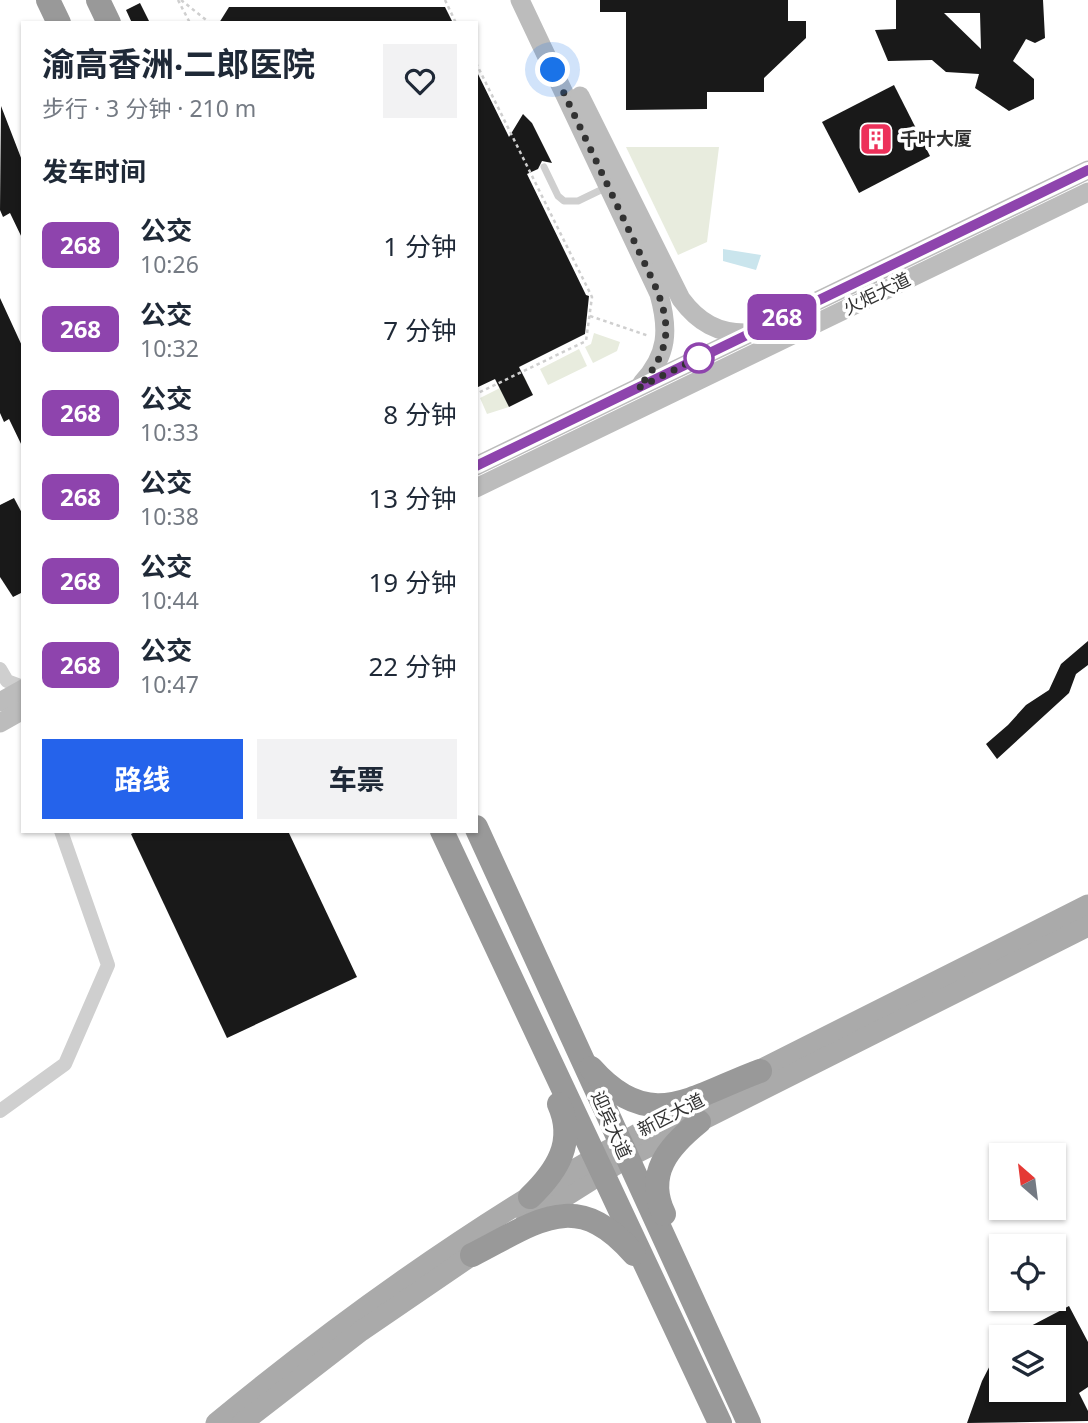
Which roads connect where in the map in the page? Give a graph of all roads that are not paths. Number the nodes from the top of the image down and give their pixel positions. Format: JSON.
{"nodes":[{"id":1,"x":48,"y":0,"type":"edge"},
{"id":2,"x":98,"y":0,"type":"edge"},
{"id":3,"x":520,"y":0,"type":"edge"},
{"id":4,"x":533,"y":0,"type":"edge"},
{"id":5,"x":58,"y":21,"type":"edge"},
{"id":6,"x":108,"y":21,"type":"edge"},
{"id":7,"x":544,"y":167,"type":"dead end"},
{"id":8,"x":1088,"y":170,"type":"edge"},
{"id":9,"x":608,"y":187,"type":"junction"},
{"id":10,"x":1088,"y":192,"type":"edge"},
{"id":11,"x":659,"y":294,"type":"junction"},
{"id":12,"x":681,"y":299,"type":"junction"},
{"id":13,"x":749,"y":333,"type":"junction"},
{"id":14,"x":638,"y":388,"type":"junction"},
{"id":15,"x":478,"y":465,"type":"edge"},
{"id":16,"x":478,"y":487,"type":"edge"},
{"id":17,"x":0,"y":669,"type":"edge"},
{"id":18,"x":21,"y":687,"type":"edge"},
{"id":19,"x":21,"y":689,"type":"edge"},
{"id":20,"x":0,"y":702,"type":"edge"},
{"id":21,"x":21,"y":714,"type":"edge"},
{"id":22,"x":0,"y":723,"type":"edge"},
{"id":23,"x":478,"y":831,"type":"edge"},
{"id":24,"x":62,"y":833,"type":"edge"},
{"id":25,"x":443,"y":833,"type":"edge"},
{"id":26,"x":1088,"y":905,"type":"edge"},
{"id":27,"x":1088,"y":926,"type":"edge"},
{"id":28,"x":541,"y":1040,"type":"junction"},
{"id":29,"x":581,"y":1057,"type":"junction"},
{"id":30,"x":760,"y":1070,"type":"junction"},
{"id":31,"x":0,"y":1111,"type":"edge"},
{"id":32,"x":699,"y":1122,"type":"junction"},
{"id":33,"x":622,"y":1150,"type":"junction"},
{"id":34,"x":599,"y":1163,"type":"junction"},
{"id":35,"x":530,"y":1198,"type":"junction"},
{"id":36,"x":472,"y":1255,"type":"junction"},
{"id":37,"x":649,"y":1271,"type":"junction"},
{"id":38,"x":721,"y":1365,"type":"junction"},
{"id":39,"x":216,"y":1423,"type":"edge"},
{"id":40,"x":242,"y":1423,"type":"edge"},
{"id":41,"x":720,"y":1423,"type":"edge"},
{"id":42,"x":749,"y":1423,"type":"edge"}],
"edges":[{"from":1,"to":5,"type":"highway"},
{"from":2,"to":6,"type":"highway"},
{"from":3,"to":9,"type":"main road"},
{"from":4,"to":12,"type":"main road"},
{"from":7,"to":9,"type":"lane"},
{"from":8,"to":13,"type":"main road","name":"火炬大道"},
{"from":9,"to":11,"type":"main road"},
{"from":10,"to":16,"type":"main road","name":"火炬大道"},
{"from":11,"to":12,"type":"main road"},
{"from":11,"to":14,"type":"main road"},
{"from":12,"to":13,"type":"main road"},
{"from":13,"to":14,"type":"main road","name":"火炬大道"},
{"from":14,"to":15,"type":"main road","name":"火炬大道"},
{"from":17,"to":18,"type":"street"},
{"from":19,"to":20,"type":"main road"},
{"from":21,"to":22,"type":"main road"},
{"from":23,"to":29,"type":"highway","name":"迎宾大道"},
{"from":24,"to":31,"type":"street"},
{"from":25,"to":28,"type":"highway","name":"迎宾大道"},
{"from":26,"to":30,"type":"main road","name":"新区大道"},
{"from":27,"to":32,"type":"main road","name":"新区大道"},
{"from":28,"to":34,"type":"highway","name":"迎宾大道"},
{"from":28,"to":35,"type":"highway"},
{"from":29,"to":30,"type":"highway"},
{"from":29,"to":33,"type":"highway","name":"迎宾大道"},
{"from":30,"to":33,"type":"main road","name":"新区大道"},
{"from":32,"to":33,"type":"main road","name":"新区大道"},
{"from":32,"to":38,"type":"highway"},
{"from":33,"to":34,"type":"main road","name":"新区大道"},
{"from":33,"to":38,"type":"highway","name":"迎宾大道"},
{"from":34,"to":35,"type":"main road","name":"新区大道"},
{"from":34,"to":36,"type":"main road","name":"新区大道"},
{"from":34,"to":37,"type":"highway","name":"迎宾大道"},
{"from":35,"to":39,"type":"main road","name":"新区大道"},
{"from":36,"to":37,"type":"highway"},
{"from":36,"to":40,"type":"main road","name":"新区大道"},
{"from":37,"to":41,"type":"highway","name":"迎宾大道"},
{"from":38,"to":42,"type":"highway","name":"迎宾大道"}]}
